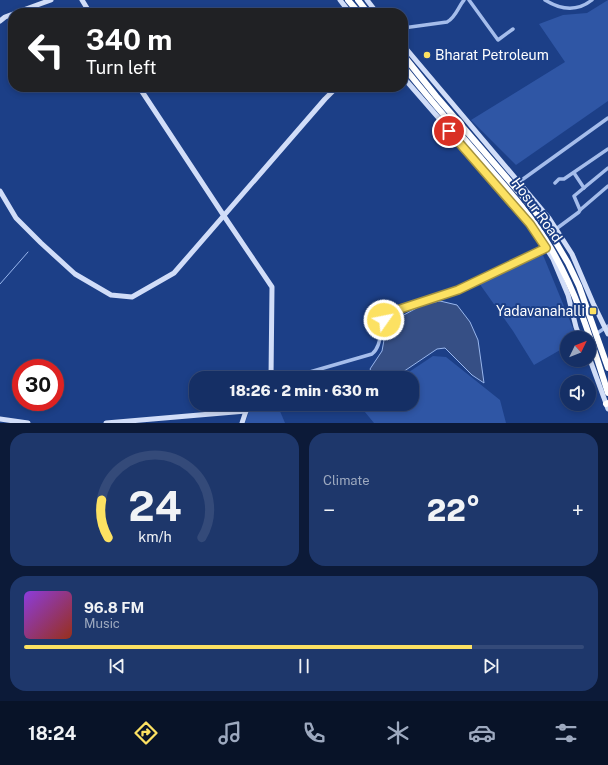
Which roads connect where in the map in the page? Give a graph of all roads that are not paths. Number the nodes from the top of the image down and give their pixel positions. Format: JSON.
{"nodes":[{"id":1,"x":51,"y":0,"type":"edge"},
{"id":2,"x":340,"y":0,"type":"edge"},
{"id":3,"x":348,"y":0,"type":"edge"},
{"id":4,"x":358,"y":0,"type":"edge"},
{"id":5,"x":367,"y":0,"type":"edge"},
{"id":6,"x":464,"y":0,"type":"edge"},
{"id":7,"x":469,"y":0,"type":"edge"},
{"id":8,"x":545,"y":0,"type":"edge"},
{"id":9,"x":592,"y":0,"type":"edge"},
{"id":10,"x":28,"y":8,"type":"edge"},
{"id":11,"x":346,"y":8,"type":"edge"},
{"id":12,"x":355,"y":8,"type":"edge"},
{"id":13,"x":364,"y":8,"type":"edge"},
{"id":14,"x":373,"y":8,"type":"edge"},
{"id":15,"x":408,"y":27,"type":"edge"},
{"id":16,"x":513,"y":29,"type":"dead end"},
{"id":17,"x":408,"y":51,"type":"edge"},
{"id":18,"x":408,"y":61,"type":"edge"},
{"id":19,"x":408,"y":72,"type":"edge"},
{"id":20,"x":408,"y":83,"type":"edge"},
{"id":21,"x":142,"y":92,"type":"edge"},
{"id":22,"x":331,"y":92,"type":"edge"},
{"id":23,"x":608,"y":118,"type":"edge"},
{"id":24,"x":608,"y":149,"type":"edge"},
{"id":25,"x":608,"y":168,"type":"edge"},
{"id":26,"x":574,"y":172,"type":"junction"},
{"id":27,"x":519,"y":182,"type":"junction"},
{"id":28,"x":555,"y":183,"type":"dead end"},
{"id":29,"x":608,"y":186,"type":"edge"},
{"id":30,"x":584,"y":188,"type":"junction"},
{"id":31,"x":0,"y":191,"type":"edge"},
{"id":32,"x":518,"y":206,"type":"junction"},
{"id":33,"x":580,"y":210,"type":"junction"},
{"id":34,"x":224,"y":216,"type":"junction"},
{"id":35,"x":556,"y":229,"type":"junction"},
{"id":36,"x":546,"y":248,"type":"junction"},
{"id":37,"x":606,"y":327,"type":"edge"},
{"id":38,"x":577,"y":331,"type":"edge"},
{"id":39,"x":595,"y":331,"type":"edge"},
{"id":40,"x":596,"y":334,"type":"joint"},
{"id":41,"x":608,"y":334,"type":"edge"},
{"id":42,"x":593,"y":367,"type":"edge"},
{"id":43,"x":608,"y":368,"type":"edge"},
{"id":44,"x":271,"y":371,"type":"edge"},
{"id":45,"x":313,"y":371,"type":"edge"},
{"id":46,"x":608,"y":393,"type":"edge"},
{"id":47,"x":607,"y":405,"type":"edge"},
{"id":48,"x":246,"y":411,"type":"joint"},
{"id":49,"x":0,"y":419,"type":"edge"},
{"id":50,"x":28,"y":423,"type":"edge"},
{"id":51,"x":106,"y":423,"type":"edge"},
{"id":52,"x":242,"y":423,"type":"edge"}],
"edges":[{"from":1,"to":10,"type":"street"},
{"from":2,"to":11,"type":"street"},
{"from":3,"to":12,"type":"highway"},
{"from":4,"to":13,"type":"highway"},
{"from":5,"to":14,"type":"street"},
{"from":6,"to":15,"type":"street"},
{"from":7,"to":16,"type":"street"},
{"from":8,"to":9,"type":"street"},
{"from":17,"to":27,"type":"street"},
{"from":18,"to":39,"type":"highway","name":"Hosur Road"},
{"from":19,"to":32,"type":"highway","name":"Hosur Road"},
{"from":20,"to":32,"type":"street"},
{"from":21,"to":34,"type":"street"},
{"from":22,"to":34,"type":"street"},
{"from":23,"to":27,"type":"street"},
{"from":24,"to":26,"type":"street"},
{"from":25,"to":30,"type":"street"},
{"from":26,"to":28,"type":"street"},
{"from":26,"to":30,"type":"street"},
{"from":27,"to":35,"type":"street"},
{"from":29,"to":33,"type":"street"},
{"from":30,"to":33,"type":"street"},
{"from":31,"to":34,"type":"street"},
{"from":32,"to":36,"type":"street"},
{"from":32,"to":46,"type":"highway","name":"Hosur Road"},
{"from":33,"to":35,"type":"street"},
{"from":34,"to":44,"type":"street"},
{"from":35,"to":37,"type":"street"},
{"from":36,"to":38,"type":"street"},
{"from":36,"to":45,"type":"street"},
{"from":37,"to":40,"type":"street"},
{"from":37,"to":41,"type":"street"},
{"from":40,"to":43,"type":"highway","name":"Hosur Road"},
{"from":42,"to":47,"type":"street"},
{"from":48,"to":51,"type":"street"},
{"from":48,"to":52,"type":"street"},
{"from":49,"to":50,"type":"street"}]}
